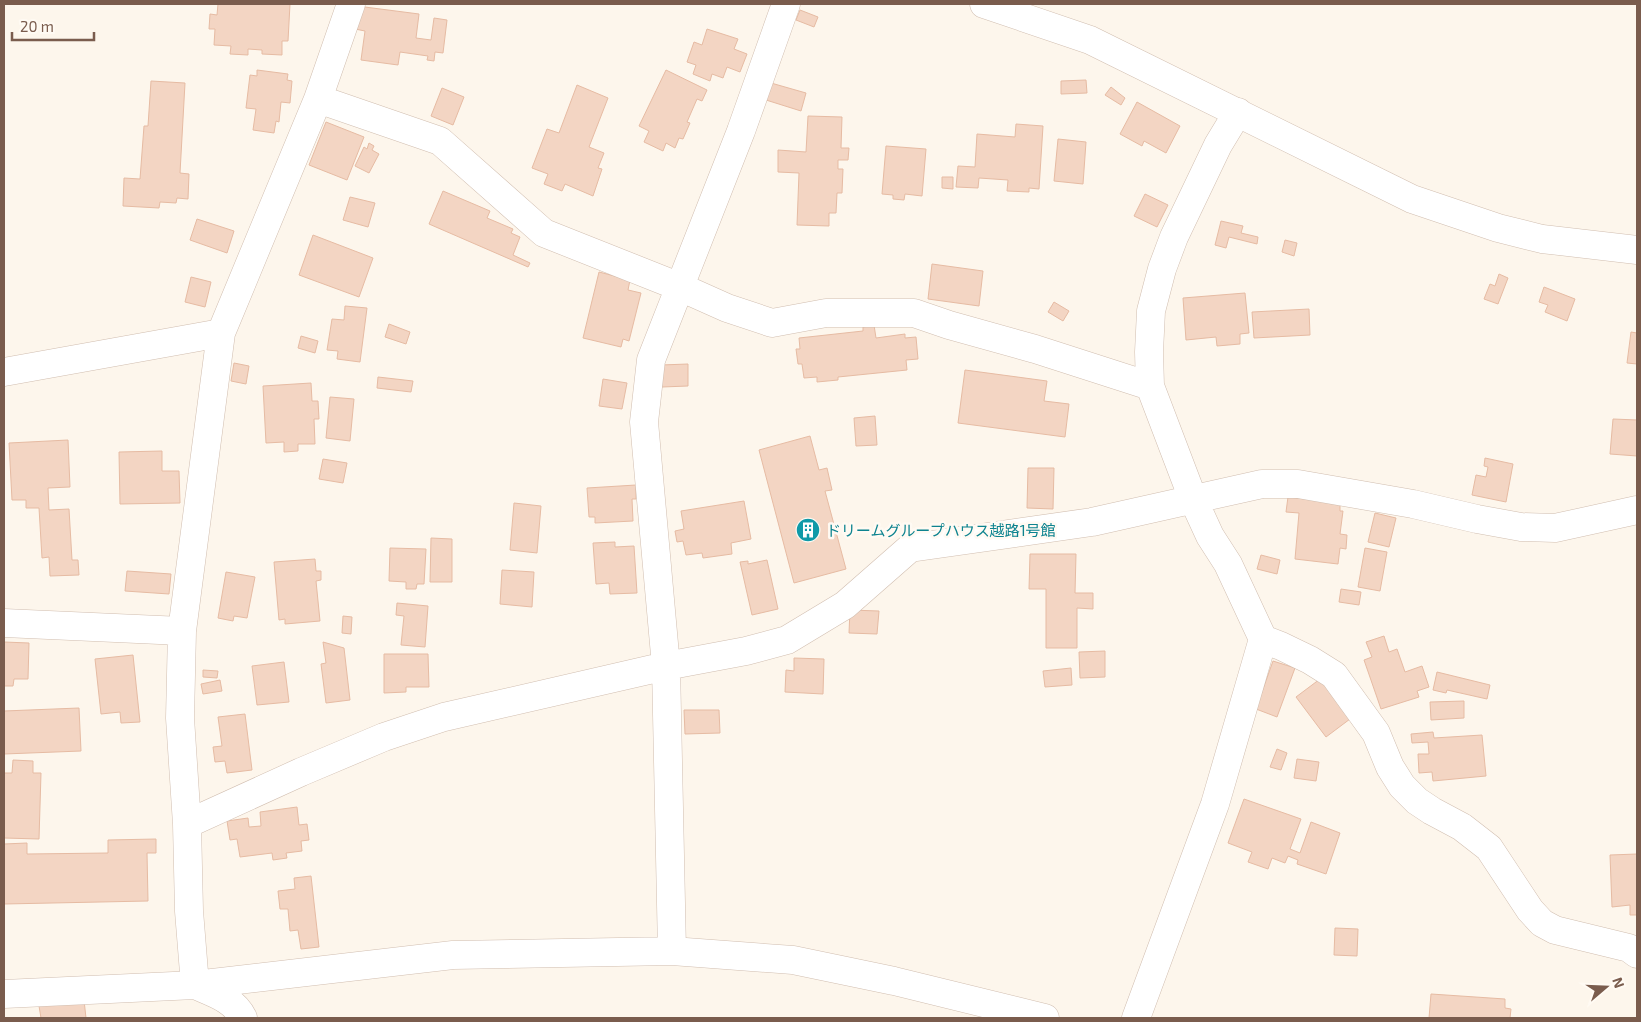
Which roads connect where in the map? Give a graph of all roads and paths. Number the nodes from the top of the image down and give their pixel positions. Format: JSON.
{"nodes":[{"id":1,"x":351,"y":4,"type":"edge"},
{"id":2,"x":786,"y":4,"type":"edge"},
{"id":3,"x":984,"y":4,"type":"edge"},
{"id":4,"x":318,"y":99,"type":"junction"},
{"id":5,"x":1238,"y":112,"type":"junction"},
{"id":6,"x":1637,"y":250,"type":"edge"},
{"id":7,"x":680,"y":288,"type":"junction"},
{"id":8,"x":221,"y":333,"type":"junction"},
{"id":9,"x":4,"y":372,"type":"edge"},
{"id":10,"x":1150,"y":386,"type":"junction"},
{"id":11,"x":1193,"y":499,"type":"junction"},
{"id":12,"x":1637,"y":510,"type":"edge"},
{"id":13,"x":4,"y":623,"type":"edge"},
{"id":14,"x":182,"y":630,"type":"junction"},
{"id":15,"x":1263,"y":640,"type":"junction"},
{"id":16,"x":666,"y":666,"type":"junction"},
{"id":17,"x":186,"y":824,"type":"junction"},
{"id":18,"x":672,"y":951,"type":"junction"},
{"id":19,"x":1637,"y":954,"type":"edge"},
{"id":20,"x":195,"y":985,"type":"junction"},
{"id":21,"x":4,"y":994,"type":"edge"},
{"id":22,"x":243,"y":1018,"type":"edge"},
{"id":23,"x":1044,"y":1018,"type":"edge"},
{"id":24,"x":1136,"y":1018,"type":"edge"}],
"edges":[{"from":1,"to":4,"type":"street"},
{"from":2,"to":7,"type":"street"},
{"from":3,"to":5,"type":"street"},
{"from":4,"to":7,"type":"street"},
{"from":4,"to":8,"type":"street"},
{"from":5,"to":6,"type":"street"},
{"from":5,"to":10,"type":"street"},
{"from":7,"to":10,"type":"street"},
{"from":7,"to":16,"type":"street"},
{"from":8,"to":9,"type":"street"},
{"from":8,"to":14,"type":"street"},
{"from":10,"to":11,"type":"street"},
{"from":11,"to":12,"type":"street"},
{"from":11,"to":15,"type":"street"},
{"from":11,"to":16,"type":"street"},
{"from":13,"to":14,"type":"street"},
{"from":14,"to":17,"type":"street"},
{"from":15,"to":19,"type":"street"},
{"from":15,"to":24,"type":"street"},
{"from":16,"to":17,"type":"street"},
{"from":16,"to":18,"type":"street"},
{"from":17,"to":20,"type":"street"},
{"from":18,"to":20,"type":"street"},
{"from":18,"to":23,"type":"street"},
{"from":20,"to":21,"type":"street"},
{"from":20,"to":22,"type":"street"}]}
